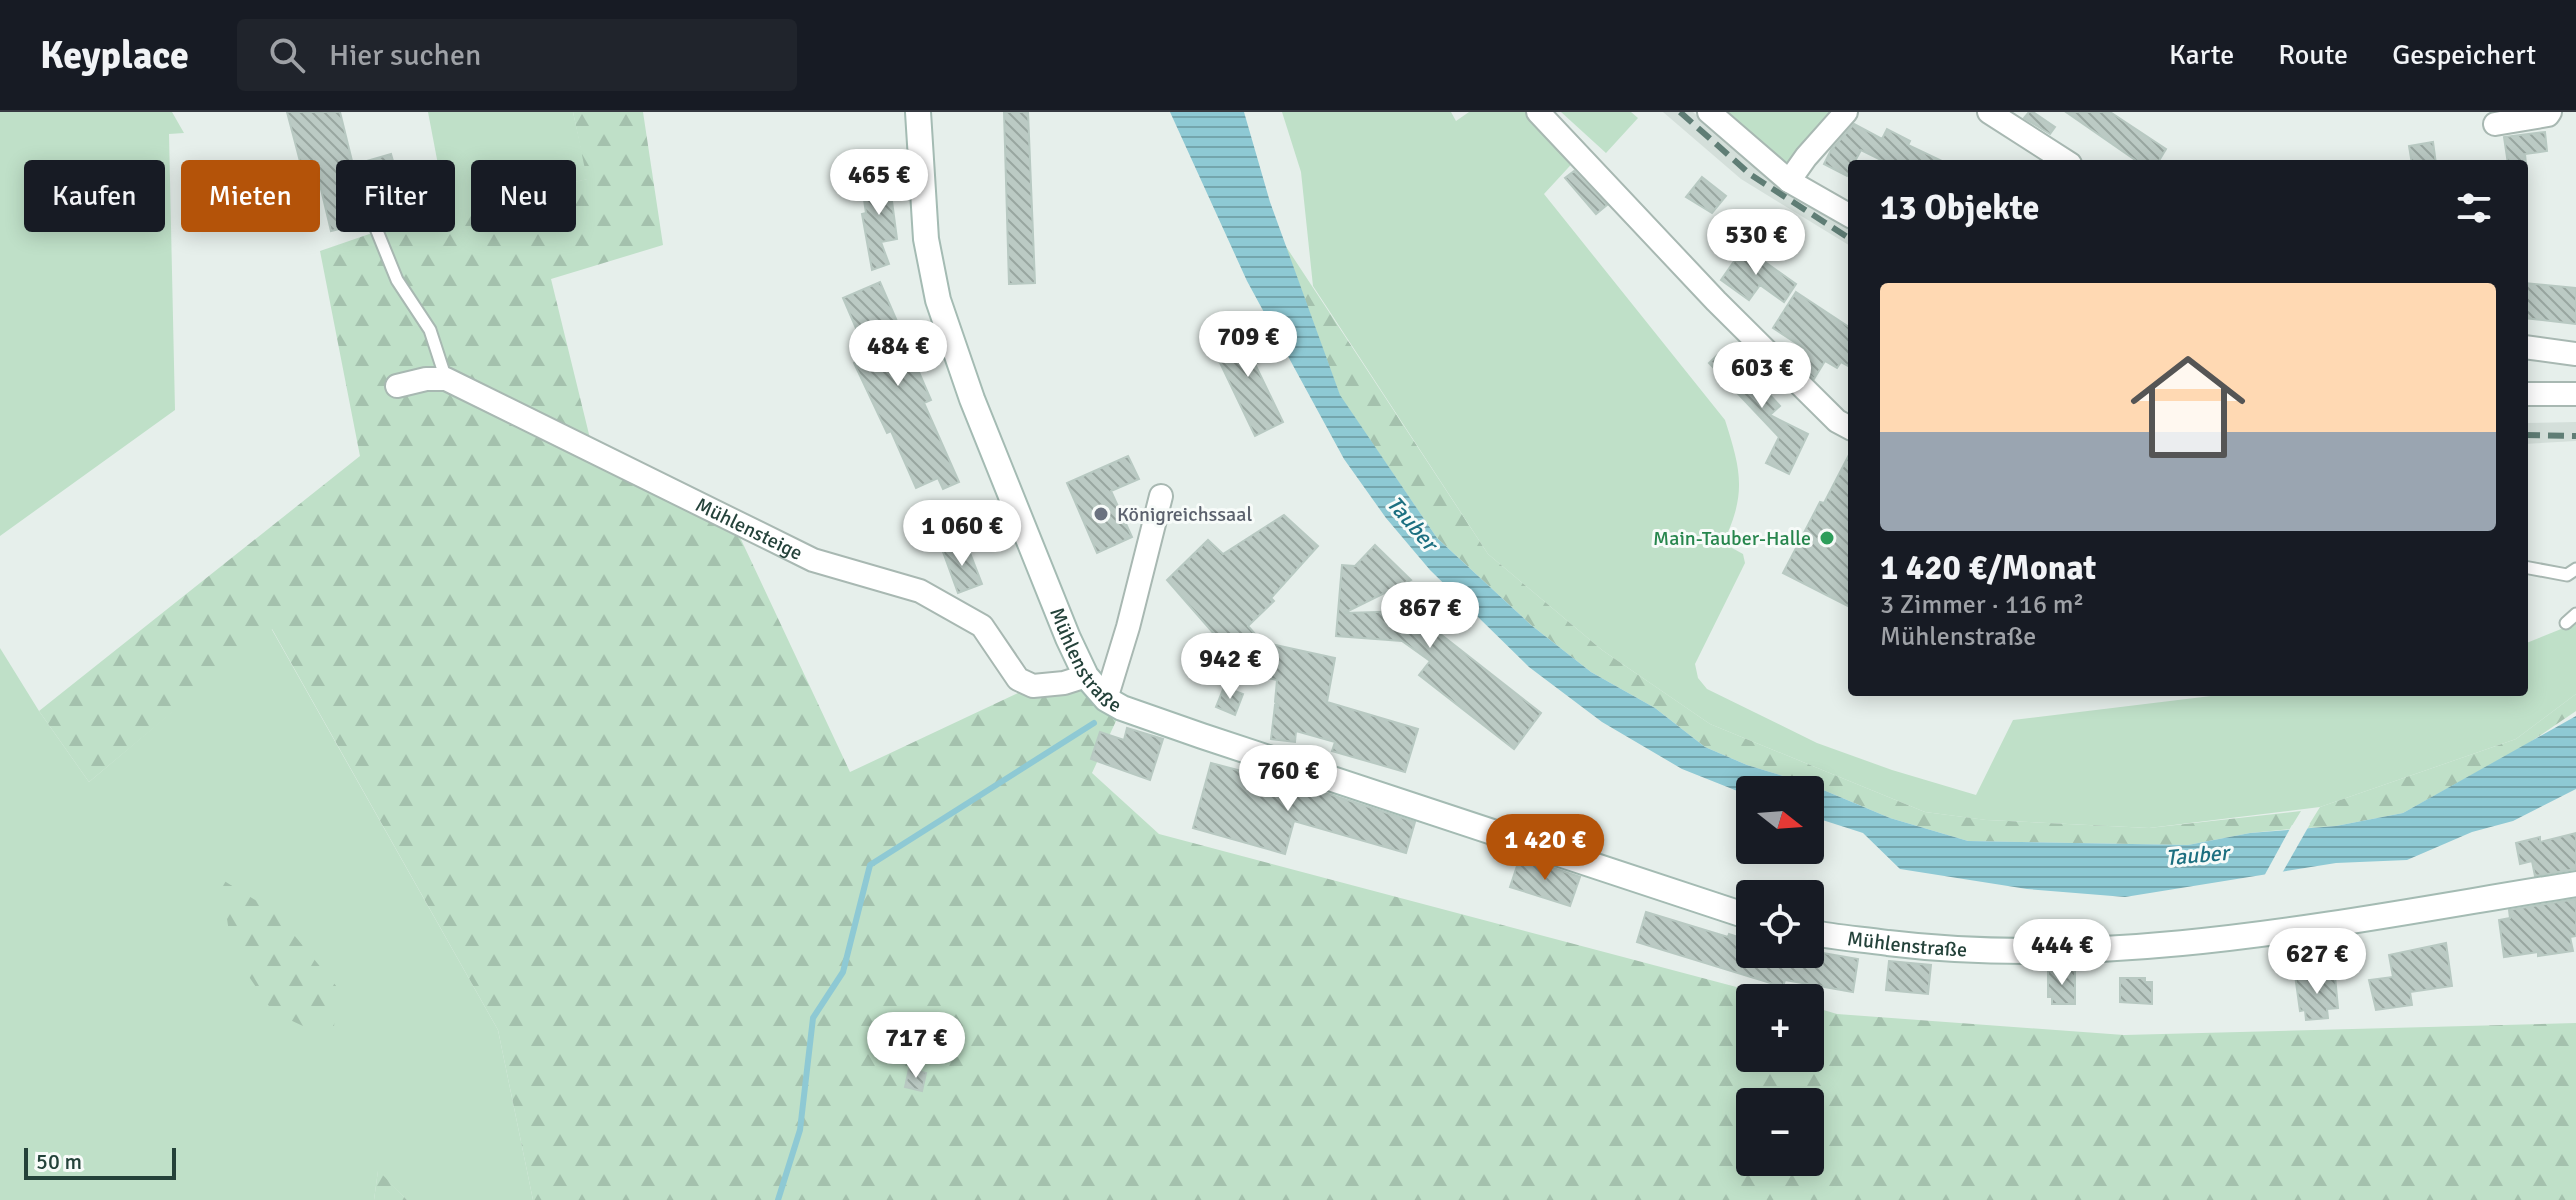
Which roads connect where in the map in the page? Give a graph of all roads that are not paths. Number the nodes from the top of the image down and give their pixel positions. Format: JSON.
{"nodes":[{"id":1,"x":918,"y":112,"type":"edge"},
{"id":2,"x":1538,"y":112,"type":"edge"},
{"id":3,"x":1709,"y":112,"type":"edge"},
{"id":4,"x":1846,"y":112,"type":"edge"},
{"id":5,"x":1989,"y":112,"type":"edge"},
{"id":6,"x":2550,"y":112,"type":"edge"},
{"id":7,"x":2495,"y":124,"type":"dead end"},
{"id":8,"x":2064,"y":160,"type":"edge"},
{"id":9,"x":1789,"y":181,"type":"junction"},
{"id":10,"x":1848,"y":215,"type":"edge"},
{"id":11,"x":377,"y":232,"type":"edge"},
{"id":12,"x":2528,"y":348,"type":"edge"},
{"id":13,"x":2576,"y":354,"type":"edge"},
{"id":14,"x":446,"y":379,"type":"junction"},
{"id":15,"x":397,"y":386,"type":"dead end"},
{"id":16,"x":2528,"y":394,"type":"edge"},
{"id":17,"x":2576,"y":394,"type":"edge"},
{"id":18,"x":1848,"y":427,"type":"edge"},
{"id":19,"x":1161,"y":496,"type":"dead end"},
{"id":20,"x":2528,"y":568,"type":"edge"},
{"id":21,"x":2576,"y":569,"type":"edge"},
{"id":22,"x":2576,"y":614,"type":"edge"},
{"id":23,"x":2566,"y":623,"type":"dead end"},
{"id":24,"x":1086,"y":676,"type":"junction"},
{"id":25,"x":1106,"y":699,"type":"junction"},
{"id":26,"x":2576,"y":884,"type":"edge"},
{"id":27,"x":1736,"y":912,"type":"edge"},
{"id":28,"x":1824,"y":934,"type":"edge"}],
"edges":[{"from":1,"to":24,"type":"main road","name":"Mühlenstraße"},
{"from":2,"to":18,"type":"street"},
{"from":3,"to":9,"type":"street"},
{"from":4,"to":9,"type":"street"},
{"from":5,"to":8,"type":"street"},
{"from":6,"to":7,"type":"street"},
{"from":9,"to":10,"type":"street"},
{"from":11,"to":14,"type":"lane"},
{"from":12,"to":13,"type":"street"},
{"from":14,"to":15,"type":"street"},
{"from":14,"to":24,"type":"street","name":"Mühlensteige"},
{"from":16,"to":17,"type":"street"},
{"from":19,"to":25,"type":"street"},
{"from":20,"to":21,"type":"lane"},
{"from":22,"to":23,"type":"lane"},
{"from":24,"to":25,"type":"main road","name":"Mühlenstraße"},
{"from":25,"to":27,"type":"main road","name":"Mühlenstraße"},
{"from":26,"to":28,"type":"main road","name":"Mühlenstraße"}]}
